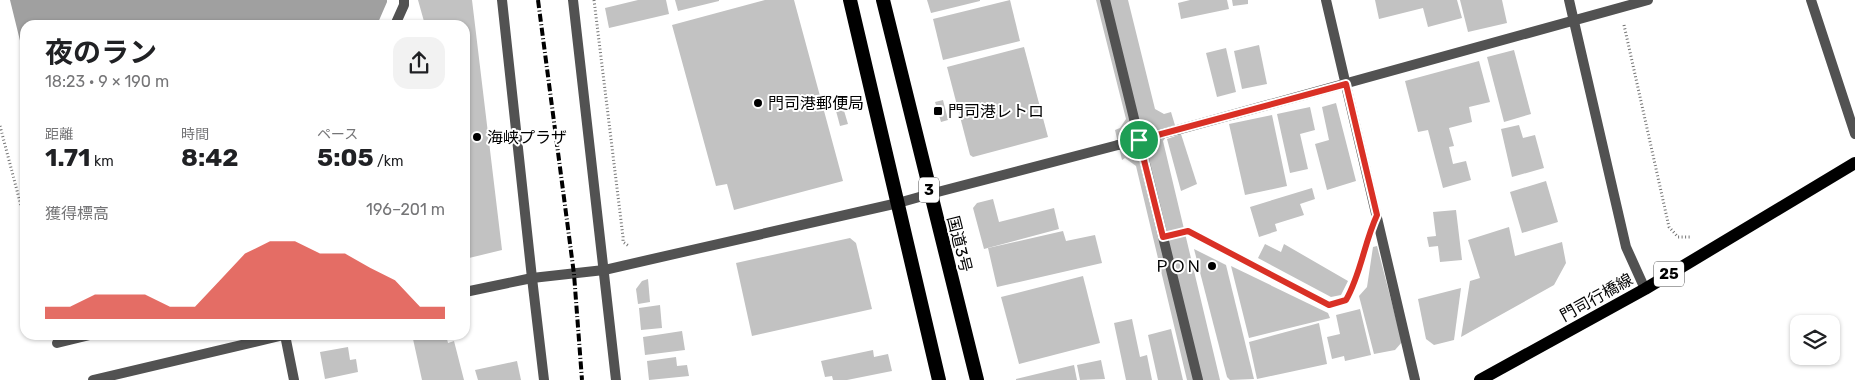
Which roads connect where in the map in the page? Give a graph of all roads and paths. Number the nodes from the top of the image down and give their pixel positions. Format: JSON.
{"nodes":[{"id":1,"x":404,"y":0,"type":"edge"},
{"id":2,"x":502,"y":0,"type":"edge"},
{"id":3,"x":573,"y":0,"type":"edge"},
{"id":4,"x":594,"y":0,"type":"edge"},
{"id":5,"x":850,"y":0,"type":"edge"},
{"id":6,"x":882,"y":0,"type":"edge"},
{"id":7,"x":1105,"y":0,"type":"edge"},
{"id":8,"x":1326,"y":0,"type":"edge"},
{"id":9,"x":1569,"y":0,"type":"edge"},
{"id":10,"x":1648,"y":0,"type":"edge"},
{"id":11,"x":1811,"y":0,"type":"edge"},
{"id":12,"x":1619,"y":8,"type":"junction"},
{"id":13,"x":397,"y":20,"type":"edge"},
{"id":14,"x":1574,"y":21,"type":"junction"},
{"id":15,"x":1346,"y":84,"type":"junction"},
{"id":16,"x":0,"y":126,"type":"edge"},
{"id":17,"x":1855,"y":134,"type":"edge"},
{"id":18,"x":1139,"y":140,"type":"junction"},
{"id":19,"x":1855,"y":163,"type":"edge"},
{"id":20,"x":930,"y":194,"type":"junction"},
{"id":21,"x":20,"y":203,"type":"edge"},
{"id":22,"x":898,"y":203,"type":"junction"},
{"id":23,"x":1377,"y":215,"type":"junction"},
{"id":24,"x":1698,"y":234,"type":"dead end"},
{"id":25,"x":1163,"y":237,"type":"junction"},
{"id":26,"x":635,"y":247,"type":"dead end"},
{"id":27,"x":604,"y":270,"type":"junction"},
{"id":28,"x":532,"y":278,"type":"junction"},
{"id":29,"x":1645,"y":289,"type":"junction"},
{"id":30,"x":470,"y":291,"type":"edge"},
{"id":31,"x":69,"y":340,"type":"edge"},
{"id":32,"x":263,"y":340,"type":"edge"},
{"id":33,"x":285,"y":340,"type":"edge"},
{"id":34,"x":57,"y":343,"type":"dead end"},
{"id":35,"x":93,"y":380,"type":"edge"},
{"id":36,"x":294,"y":380,"type":"edge"},
{"id":37,"x":544,"y":380,"type":"edge"},
{"id":38,"x":616,"y":380,"type":"edge"},
{"id":39,"x":939,"y":380,"type":"edge"},
{"id":40,"x":977,"y":380,"type":"edge"},
{"id":41,"x":1198,"y":380,"type":"edge"},
{"id":42,"x":1415,"y":380,"type":"edge"},
{"id":43,"x":1480,"y":380,"type":"edge"}],
"edges":[{"from":1,"to":13,"type":"street"},
{"from":2,"to":28,"type":"street"},
{"from":3,"to":27,"type":"street"},
{"from":4,"to":26,"type":"path"},
{"from":5,"to":22,"type":"highway","number":"3"},
{"from":6,"to":20,"type":"highway","name":"国道3号","number":"3"},
{"from":7,"to":18,"type":"street"},
{"from":8,"to":15,"type":"street"},
{"from":9,"to":14,"type":"street"},
{"from":10,"to":12,"type":"street"},
{"from":11,"to":17,"type":"street"},
{"from":12,"to":14,"type":"street"},
{"from":12,"to":24,"type":"path"},
{"from":14,"to":15,"type":"street"},
{"from":14,"to":29,"type":"street"},
{"from":15,"to":18,"type":"street"},
{"from":15,"to":23,"type":"street"},
{"from":16,"to":21,"type":"path"},
{"from":18,"to":20,"type":"street"},
{"from":18,"to":25,"type":"street"},
{"from":19,"to":29,"type":"main road","name":"門司行橋線","number":"25"},
{"from":20,"to":22,"type":"street"},
{"from":20,"to":40,"type":"highway","name":"国道3号","number":"3"},
{"from":22,"to":27,"type":"street"},
{"from":22,"to":39,"type":"highway","number":"3"},
{"from":23,"to":25,"type":"path"},
{"from":23,"to":42,"type":"street"},
{"from":25,"to":41,"type":"street"},
{"from":27,"to":28,"type":"street"},
{"from":27,"to":38,"type":"street"},
{"from":28,"to":30,"type":"street"},
{"from":28,"to":37,"type":"street"},
{"from":29,"to":43,"type":"main road","name":"門司行橋線","number":"25"},
{"from":31,"to":34,"type":"street"},
{"from":32,"to":35,"type":"street"},
{"from":33,"to":36,"type":"street"}]}
